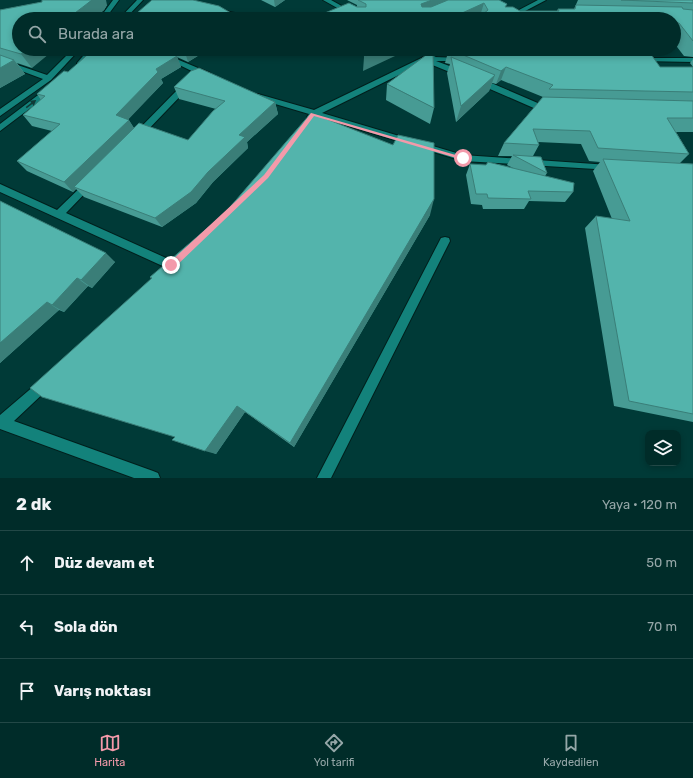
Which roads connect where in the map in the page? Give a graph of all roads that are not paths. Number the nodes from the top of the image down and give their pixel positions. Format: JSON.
{"nodes":[{"id":1,"x":116,"y":0,"type":"edge"},
{"id":2,"x":140,"y":0,"type":"edge"},
{"id":3,"x":326,"y":0,"type":"edge"},
{"id":4,"x":543,"y":0,"type":"edge"},
{"id":5,"x":210,"y":10,"type":"edge"},
{"id":6,"x":510,"y":11,"type":"edge"},
{"id":7,"x":107,"y":12,"type":"edge"},
{"id":8,"x":129,"y":12,"type":"edge"},
{"id":9,"x":220,"y":12,"type":"edge"},
{"id":10,"x":349,"y":12,"type":"edge"},
{"id":11,"x":514,"y":12,"type":"edge"},
{"id":12,"x":519,"y":12,"type":"edge"},
{"id":13,"x":70,"y":56,"type":"edge"},
{"id":14,"x":86,"y":56,"type":"edge"},
{"id":15,"x":158,"y":56,"type":"edge"},
{"id":16,"x":431,"y":56,"type":"edge"},
{"id":17,"x":425,"y":59,"type":"junction"},
{"id":18,"x":464,"y":59,"type":"edge"},
{"id":19,"x":638,"y":60,"type":"edge"},
{"id":20,"x":693,"y":60,"type":"edge"},
{"id":21,"x":0,"y":61,"type":"edge"},
{"id":22,"x":72,"y":70,"type":"edge"},
{"id":23,"x":200,"y":71,"type":"junction"},
{"id":24,"x":48,"y":78,"type":"junction"},
{"id":25,"x":214,"y":78,"type":"edge"},
{"id":26,"x":56,"y":85,"type":"edge"},
{"id":27,"x":248,"y":93,"type":"edge"},
{"id":28,"x":555,"y":107,"type":"edge"},
{"id":29,"x":0,"y":113,"type":"edge"},
{"id":30,"x":313,"y":114,"type":"junction"},
{"id":31,"x":304,"y":126,"type":"edge"},
{"id":32,"x":0,"y":128,"type":"edge"},
{"id":33,"x":130,"y":143,"type":"edge"},
{"id":34,"x":617,"y":168,"type":"edge"},
{"id":35,"x":97,"y":176,"type":"edge"},
{"id":36,"x":0,"y":188,"type":"edge"},
{"id":37,"x":59,"y":214,"type":"junction"},
{"id":38,"x":445,"y":241,"type":"dead end"},
{"id":39,"x":171,"y":266,"type":"edge"},
{"id":40,"x":55,"y":374,"type":"edge"},
{"id":41,"x":1,"y":423,"type":"edge"},
{"id":42,"x":153,"y":478,"type":"edge"},
{"id":43,"x":324,"y":478,"type":"edge"}],
"edges":[{"from":1,"to":7,"type":"street"},
{"from":2,"to":8,"type":"street"},
{"from":3,"to":10,"type":"street"},
{"from":4,"to":12,"type":"street"},
{"from":5,"to":9,"type":"street"},
{"from":6,"to":11,"type":"street"},
{"from":13,"to":24,"type":"street"},
{"from":14,"to":22,"type":"street"},
{"from":15,"to":23,"type":"street"},
{"from":16,"to":17,"type":"street"},
{"from":17,"to":18,"type":"street"},
{"from":17,"to":28,"type":"street"},
{"from":17,"to":30,"type":"street"},
{"from":19,"to":20,"type":"street"},
{"from":21,"to":24,"type":"street"},
{"from":23,"to":25,"type":"street"},
{"from":23,"to":33,"type":"street"},
{"from":24,"to":29,"type":"street"},
{"from":32,"to":26,"type":"street","one_way":true},
{"from":27,"to":30,"type":"street"},
{"from":30,"to":31,"type":"street"},
{"from":30,"to":34,"type":"street"},
{"from":35,"to":37,"type":"street"},
{"from":36,"to":37,"type":"street"},
{"from":37,"to":39,"type":"street"},
{"from":38,"to":43,"type":"street"},
{"from":40,"to":41,"type":"street"},
{"from":41,"to":42,"type":"street"}]}
